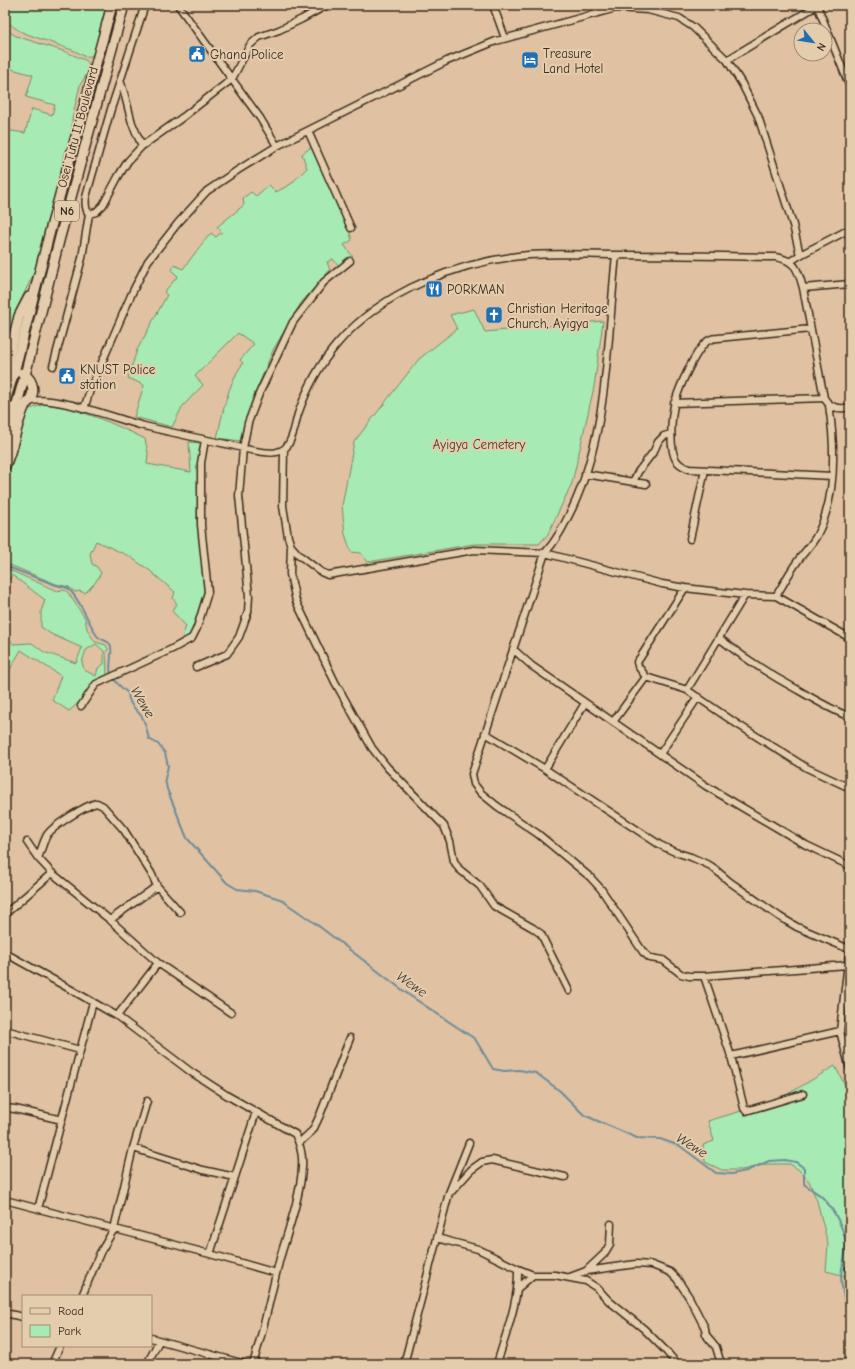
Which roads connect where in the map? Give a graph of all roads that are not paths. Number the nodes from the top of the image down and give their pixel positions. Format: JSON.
{"nodes":[{"id":1,"x":112,"y":5,"type":"edge"},
{"id":2,"x":124,"y":5,"type":"edge"},
{"id":3,"x":145,"y":5,"type":"edge"},
{"id":4,"x":178,"y":5,"type":"edge"},
{"id":5,"x":327,"y":5,"type":"edge"},
{"id":6,"x":492,"y":5,"type":"edge"},
{"id":7,"x":817,"y":5,"type":"edge"},
{"id":8,"x":616,"y":7,"type":"edge"},
{"id":9,"x":505,"y":38,"type":"junction"},
{"id":10,"x":727,"y":60,"type":"junction"},
{"id":11,"x":232,"y":79,"type":"junction"},
{"id":12,"x":121,"y":83,"type":"junction"},
{"id":13,"x":850,"y":87,"type":"edge"},
{"id":14,"x":308,"y":131,"type":"junction"},
{"id":15,"x":142,"y":146,"type":"junction"},
{"id":16,"x":277,"y":146,"type":"junction"},
{"id":17,"x":89,"y":214,"type":"junction"},
{"id":18,"x":351,"y":228,"type":"dead end"},
{"id":19,"x":850,"y":229,"type":"edge"},
{"id":20,"x":616,"y":255,"type":"junction"},
{"id":21,"x":800,"y":255,"type":"junction"},
{"id":22,"x":350,"y":261,"type":"dead end"},
{"id":23,"x":791,"y":261,"type":"junction"},
{"id":24,"x":850,"y":284,"type":"edge"},
{"id":25,"x":803,"y":288,"type":"junction"},
{"id":26,"x":811,"y":329,"type":"junction"},
{"id":27,"x":54,"y":366,"type":"dead end"},
{"id":28,"x":10,"y":372,"type":"edge"},
{"id":29,"x":25,"y":375,"type":"junction"},
{"id":30,"x":5,"y":376,"type":"edge"},
{"id":31,"x":33,"y":390,"type":"junction"},
{"id":32,"x":824,"y":398,"type":"junction"},
{"id":33,"x":47,"y":399,"type":"junction"},
{"id":34,"x":5,"y":402,"type":"edge"},
{"id":35,"x":674,"y":402,"type":"junction"},
{"id":36,"x":27,"y":403,"type":"junction"},
{"id":37,"x":5,"y":405,"type":"edge"},
{"id":38,"x":829,"y":405,"type":"junction"},
{"id":39,"x":850,"y":407,"type":"edge"},
{"id":40,"x":16,"y":408,"type":"junction"},
{"id":41,"x":84,"y":409,"type":"junction"},
{"id":42,"x":671,"y":434,"type":"junction"},
{"id":43,"x":205,"y":440,"type":"junction"},
{"id":44,"x":5,"y":446,"type":"edge"},
{"id":45,"x":243,"y":448,"type":"junction"},
{"id":46,"x":284,"y":449,"type":"junction"},
{"id":47,"x":5,"y":466,"type":"edge"},
{"id":48,"x":705,"y":470,"type":"junction"},
{"id":49,"x":585,"y":474,"type":"junction"},
{"id":50,"x":832,"y":476,"type":"junction"},
{"id":51,"x":633,"y":482,"type":"junction"},
{"id":52,"x":646,"y":484,"type":"dead end"},
{"id":53,"x":690,"y":539,"type":"dead end"},
{"id":54,"x":291,"y":546,"type":"junction"},
{"id":55,"x":545,"y":553,"type":"junction"},
{"id":56,"x":685,"y":588,"type":"junction"},
{"id":57,"x":745,"y":595,"type":"junction"},
{"id":58,"x":776,"y":596,"type":"junction"},
{"id":59,"x":719,"y":638,"type":"junction"},
{"id":60,"x":850,"y":638,"type":"edge"},
{"id":61,"x":513,"y":649,"type":"junction"},
{"id":62,"x":196,"y":667,"type":"dead end"},
{"id":63,"x":646,"y":677,"type":"junction"},
{"id":64,"x":688,"y":690,"type":"junction"},
{"id":65,"x":698,"y":697,"type":"junction"},
{"id":66,"x":585,"y":703,"type":"junction"},
{"id":67,"x":81,"y":706,"type":"dead end"},
{"id":68,"x":850,"y":717,"type":"edge"},
{"id":69,"x":613,"y":722,"type":"junction"},
{"id":70,"x":485,"y":733,"type":"junction"},
{"id":71,"x":660,"y":754,"type":"junction"},
{"id":72,"x":545,"y":769,"type":"junction"},
{"id":73,"x":850,"y":788,"type":"edge"},
{"id":74,"x":27,"y":842,"type":"dead end"},
{"id":75,"x":38,"y":858,"type":"junction"},
{"id":76,"x":850,"y":866,"type":"edge"},
{"id":77,"x":52,"y":873,"type":"junction"},
{"id":78,"x":157,"y":886,"type":"junction"},
{"id":79,"x":180,"y":912,"type":"dead end"},
{"id":80,"x":5,"y":914,"type":"edge"},
{"id":81,"x":110,"y":920,"type":"junction"},
{"id":82,"x":850,"y":947,"type":"edge"},
{"id":83,"x":5,"y":953,"type":"edge"},
{"id":84,"x":158,"y":963,"type":"junction"},
{"id":85,"x":847,"y":965,"type":"junction"},
{"id":86,"x":704,"y":976,"type":"junction"},
{"id":87,"x":569,"y":991,"type":"dead end"},
{"id":88,"x":93,"y":1002,"type":"junction"},
{"id":89,"x":231,"y":1013,"type":"dead end"},
{"id":90,"x":117,"y":1016,"type":"junction"},
{"id":91,"x":5,"y":1030,"type":"edge"},
{"id":92,"x":840,"y":1031,"type":"junction"},
{"id":93,"x":350,"y":1038,"type":"dead end"},
{"id":94,"x":80,"y":1050,"type":"junction"},
{"id":95,"x":730,"y":1056,"type":"junction"},
{"id":96,"x":850,"y":1069,"type":"edge"},
{"id":97,"x":803,"y":1094,"type":"dead end"},
{"id":98,"x":147,"y":1101,"type":"dead end"},
{"id":99,"x":5,"y":1108,"type":"edge"},
{"id":100,"x":256,"y":1112,"type":"junction"},
{"id":101,"x":62,"y":1120,"type":"junction"},
{"id":102,"x":299,"y":1143,"type":"junction"},
{"id":103,"x":469,"y":1143,"type":"dead end"},
{"id":104,"x":133,"y":1148,"type":"junction"},
{"id":105,"x":235,"y":1177,"type":"junction"},
{"id":106,"x":565,"y":1177,"type":"dead end"},
{"id":107,"x":449,"y":1193,"type":"junction"},
{"id":108,"x":5,"y":1200,"type":"edge"},
{"id":109,"x":38,"y":1209,"type":"junction"},
{"id":110,"x":611,"y":1224,"type":"dead end"},
{"id":111,"x":114,"y":1229,"type":"junction"},
{"id":112,"x":437,"y":1238,"type":"junction"},
{"id":113,"x":210,"y":1254,"type":"junction"},
{"id":114,"x":518,"y":1269,"type":"junction"},
{"id":115,"x":586,"y":1271,"type":"junction"},
{"id":116,"x":276,"y":1273,"type":"junction"},
{"id":117,"x":533,"y":1275,"type":"junction"},
{"id":118,"x":570,"y":1277,"type":"junction"},
{"id":119,"x":518,"y":1288,"type":"junction"},
{"id":120,"x":82,"y":1295,"type":"edge"},
{"id":121,"x":5,"y":1313,"type":"edge"},
{"id":122,"x":22,"y":1317,"type":"edge"},
{"id":123,"x":152,"y":1338,"type":"edge"},
{"id":124,"x":159,"y":1341,"type":"junction"},
{"id":125,"x":60,"y":1347,"type":"edge"},
{"id":126,"x":237,"y":1363,"type":"edge"},
{"id":127,"x":52,"y":1364,"type":"edge"},
{"id":128,"x":147,"y":1364,"type":"edge"},
{"id":129,"x":245,"y":1364,"type":"edge"},
{"id":130,"x":253,"y":1364,"type":"edge"},
{"id":131,"x":404,"y":1364,"type":"edge"},
{"id":132,"x":497,"y":1364,"type":"edge"},
{"id":133,"x":677,"y":1364,"type":"edge"},
{"id":134,"x":721,"y":1364,"type":"edge"}],
"edges":[{"from":1,"to":28,"type":"highway","name":"Osei Tutu II Boulevard","number":"N6"},
{"from":2,"to":29,"type":"highway","name":"Osei Tutu II Boulevard","number":"N6"},
{"from":3,"to":12,"type":"street"},
{"from":4,"to":11,"type":"street"},
{"from":5,"to":11,"type":"street"},
{"from":6,"to":9,"type":"street"},
{"from":7,"to":10,"type":"street"},
{"from":7,"to":13,"type":"street"},
{"from":8,"to":9,"type":"street"},
{"from":8,"to":10,"type":"street"},
{"from":9,"to":14,"type":"street"},
{"from":10,"to":21,"type":"street"},
{"from":11,"to":15,"type":"street"},
{"from":11,"to":16,"type":"street"},
{"from":12,"to":15,"type":"street"},
{"from":12,"to":17,"type":"street"},
{"from":14,"to":16,"type":"street"},
{"from":14,"to":18,"type":"street"},
{"from":15,"to":17,"type":"street"},
{"from":16,"to":41,"type":"street"},
{"from":17,"to":27,"type":"street"},
{"from":19,"to":21,"type":"street"},
{"from":20,"to":23,"type":"street"},
{"from":20,"to":46,"type":"street"},
{"from":20,"to":49,"type":"street"},
{"from":21,"to":23,"type":"street"},
{"from":22,"to":45,"type":"street"},
{"from":23,"to":25,"type":"street"},
{"from":24,"to":25,"type":"street"},
{"from":25,"to":26,"type":"street"},
{"from":26,"to":32,"type":"street"},
{"from":26,"to":35,"type":"street"},
{"from":28,"to":29,"type":"highway"},
{"from":28,"to":30,"type":"highway"},
{"from":28,"to":34,"type":"highway","name":"Osei Tutu II Boulevard","number":"N6"},
{"from":29,"to":31,"type":"highway"},
{"from":29,"to":40,"type":"highway","name":"Osei Tutu II Boulevard","number":"N6"},
{"from":31,"to":33,"type":"street"},
{"from":31,"to":36,"type":"highway"},
{"from":32,"to":35,"type":"street"},
{"from":32,"to":38,"type":"street"},
{"from":33,"to":36,"type":"street"},
{"from":33,"to":41,"type":"street"},
{"from":35,"to":42,"type":"street"},
{"from":36,"to":40,"type":"highway"},
{"from":36,"to":47,"type":"highway"},
{"from":37,"to":40,"type":"highway"},
{"from":38,"to":39,"type":"street"},
{"from":38,"to":50,"type":"street"},
{"from":40,"to":44,"type":"highway","name":"Osei Tutu II Boulevard","number":"N6"},
{"from":41,"to":43,"type":"street"},
{"from":42,"to":48,"type":"street"},
{"from":42,"to":51,"type":"street"},
{"from":43,"to":45,"type":"street"},
{"from":43,"to":67,"type":"street"},
{"from":45,"to":46,"type":"street"},
{"from":45,"to":62,"type":"street"},
{"from":46,"to":54,"type":"street"},
{"from":48,"to":50,"type":"street"},
{"from":48,"to":53,"type":"street"},
{"from":49,"to":51,"type":"street"},
{"from":49,"to":55,"type":"street"},
{"from":50,"to":58,"type":"street"},
{"from":51,"to":52,"type":"street"},
{"from":54,"to":55,"type":"street"},
{"from":54,"to":87,"type":"street"},
{"from":55,"to":56,"type":"street"},
{"from":55,"to":61,"type":"street"},
{"from":56,"to":57,"type":"street"},
{"from":56,"to":63,"type":"street"},
{"from":57,"to":58,"type":"street"},
{"from":57,"to":59,"type":"street"},
{"from":58,"to":60,"type":"street"},
{"from":59,"to":64,"type":"street"},
{"from":59,"to":68,"type":"street"},
{"from":61,"to":66,"type":"street"},
{"from":61,"to":70,"type":"street"},
{"from":63,"to":64,"type":"street"},
{"from":63,"to":69,"type":"street"},
{"from":64,"to":65,"type":"street"},
{"from":65,"to":71,"type":"street"},
{"from":65,"to":73,"type":"street"},
{"from":66,"to":69,"type":"street"},
{"from":66,"to":72,"type":"street"},
{"from":69,"to":71,"type":"street"},
{"from":70,"to":72,"type":"street"},
{"from":70,"to":86,"type":"street"},
{"from":71,"to":76,"type":"street"},
{"from":72,"to":82,"type":"street"},
{"from":74,"to":75,"type":"street"},
{"from":75,"to":77,"type":"street"},
{"from":75,"to":78,"type":"street"},
{"from":77,"to":80,"type":"street"},
{"from":77,"to":81,"type":"street"},
{"from":78,"to":79,"type":"street"},
{"from":78,"to":81,"type":"street"},
{"from":81,"to":84,"type":"street"},
{"from":82,"to":85,"type":"street"},
{"from":83,"to":88,"type":"street"},
{"from":84,"to":89,"type":"street"},
{"from":84,"to":90,"type":"street"},
{"from":85,"to":86,"type":"street"},
{"from":85,"to":92,"type":"street"},
{"from":86,"to":95,"type":"street"},
{"from":88,"to":90,"type":"street"},
{"from":88,"to":94,"type":"street"},
{"from":90,"to":100,"type":"street"},
{"from":91,"to":94,"type":"street"},
{"from":92,"to":95,"type":"street"},
{"from":92,"to":96,"type":"street"},
{"from":93,"to":102,"type":"street"},
{"from":94,"to":101,"type":"street"},
{"from":95,"to":97,"type":"street"},
{"from":98,"to":104,"type":"street"},
{"from":99,"to":101,"type":"street"},
{"from":100,"to":102,"type":"street"},
{"from":100,"to":105,"type":"street"},
{"from":101,"to":109,"type":"street"},
{"from":102,"to":116,"type":"street"},
{"from":103,"to":107,"type":"street"},
{"from":104,"to":105,"type":"street"},
{"from":104,"to":111,"type":"street"},
{"from":105,"to":113,"type":"street"},
{"from":106,"to":107,"type":"street"},
{"from":107,"to":112,"type":"street"},
{"from":108,"to":109,"type":"street"},
{"from":109,"to":111,"type":"street"},
{"from":110,"to":115,"type":"street"},
{"from":111,"to":113,"type":"street"},
{"from":111,"to":120,"type":"street"},
{"from":112,"to":114,"type":"street"},
{"from":112,"to":131,"type":"street"},
{"from":113,"to":116,"type":"street"},
{"from":114,"to":117,"type":"street"},
{"from":114,"to":119,"type":"street"},
{"from":115,"to":118,"type":"street"},
{"from":115,"to":134,"type":"street"},
{"from":116,"to":130,"type":"street"},
{"from":117,"to":118,"type":"street"},
{"from":117,"to":119,"type":"street"},
{"from":118,"to":133,"type":"street"},
{"from":119,"to":132,"type":"street"},
{"from":121,"to":122,"type":"street"},
{"from":123,"to":124,"type":"street"},
{"from":124,"to":126,"type":"street"},
{"from":124,"to":128,"type":"street"},
{"from":125,"to":127,"type":"street"},
{"from":126,"to":129,"type":"street"}]}
